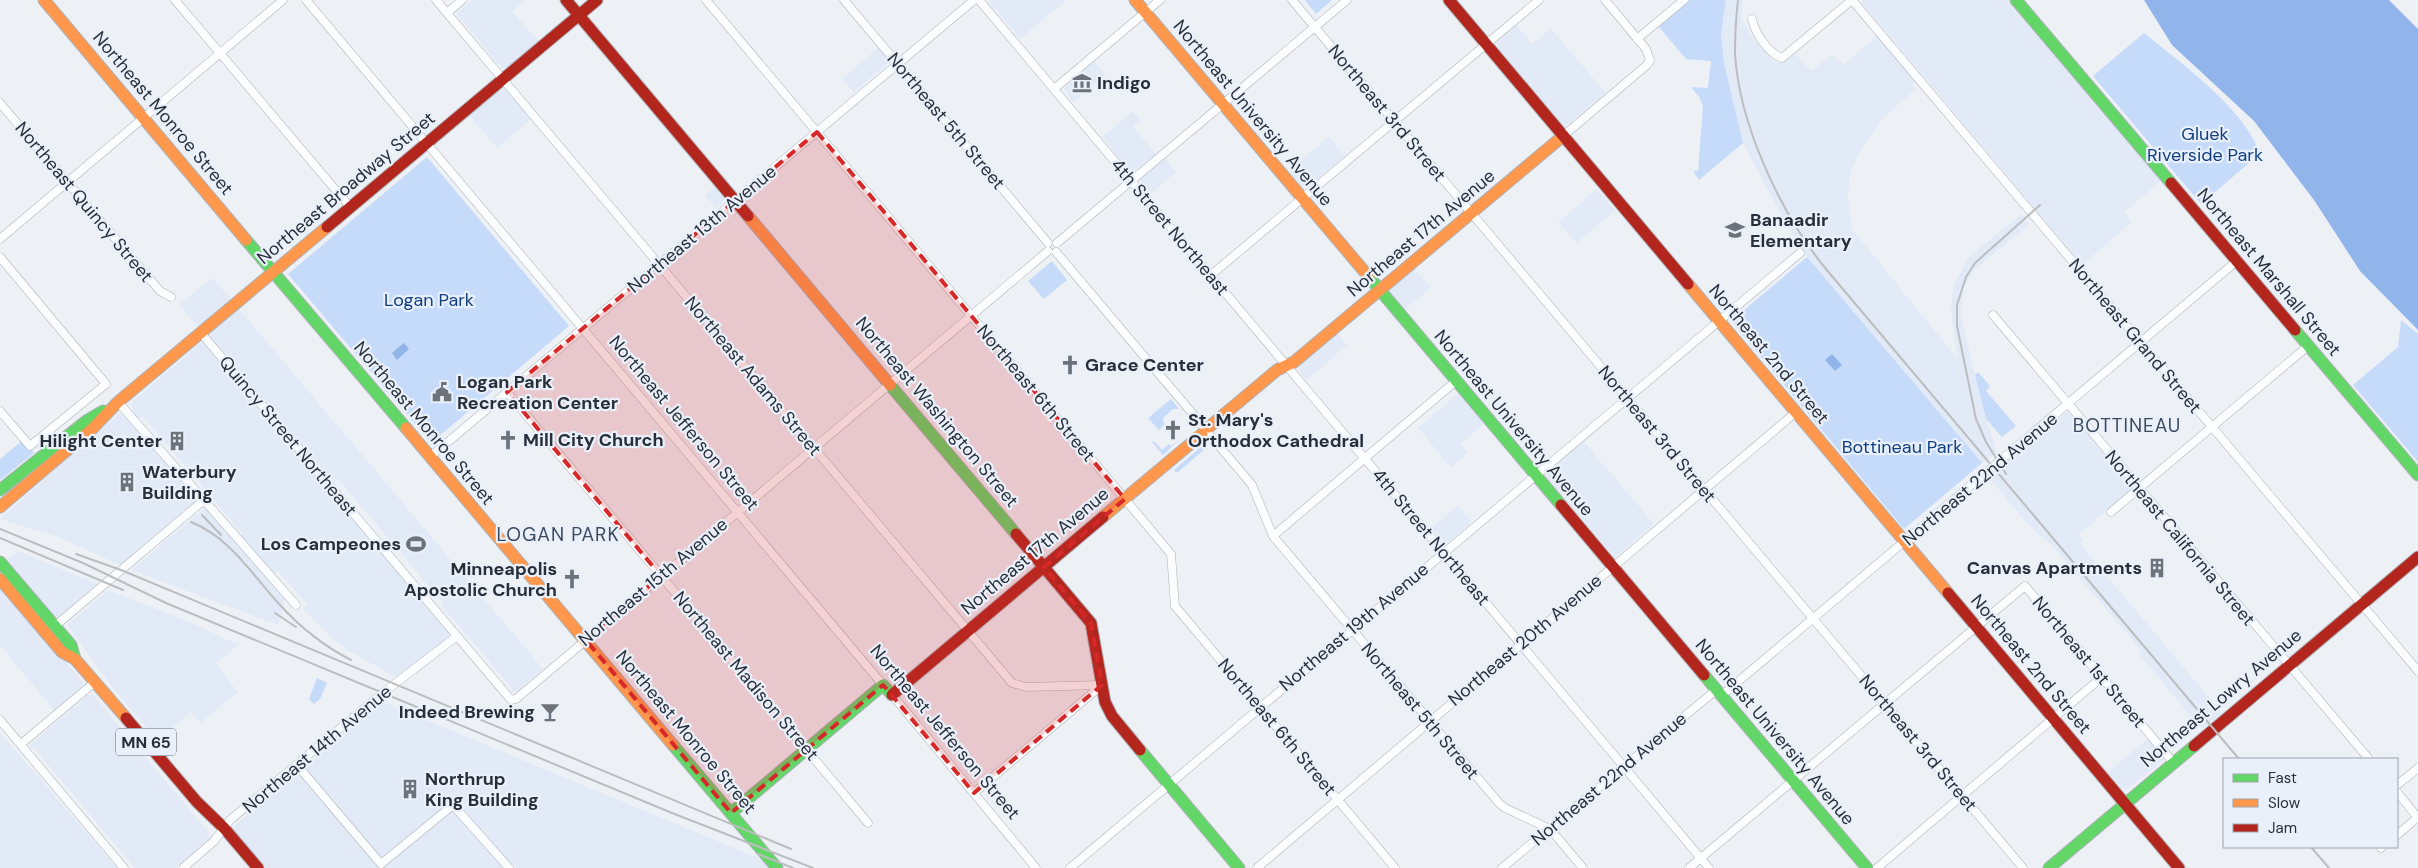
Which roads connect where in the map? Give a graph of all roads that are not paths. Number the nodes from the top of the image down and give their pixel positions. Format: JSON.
{"nodes":[{"id":1,"x":44,"y":0,"type":"edge"},
{"id":2,"x":175,"y":0,"type":"edge"},
{"id":3,"x":283,"y":0,"type":"edge"},
{"id":4,"x":306,"y":0,"type":"edge"},
{"id":5,"x":436,"y":0,"type":"edge"},
{"id":6,"x":462,"y":0,"type":"edge"},
{"id":7,"x":566,"y":0,"type":"edge"},
{"id":8,"x":597,"y":0,"type":"edge"},
{"id":9,"x":706,"y":0,"type":"edge"},
{"id":10,"x":844,"y":0,"type":"edge"},
{"id":11,"x":974,"y":0,"type":"edge"},
{"id":12,"x":979,"y":0,"type":"edge"},
{"id":13,"x":1135,"y":0,"type":"edge"},
{"id":14,"x":1160,"y":0,"type":"edge"},
{"id":15,"x":1292,"y":0,"type":"edge"},
{"id":16,"x":1347,"y":0,"type":"edge"},
{"id":17,"x":1449,"y":0,"type":"edge"},
{"id":18,"x":1539,"y":0,"type":"edge"},
{"id":19,"x":1605,"y":0,"type":"edge"},
{"id":20,"x":1684,"y":0,"type":"edge"},
{"id":21,"x":1852,"y":0,"type":"edge"},
{"id":22,"x":2016,"y":0,"type":"edge"},
{"id":23,"x":1146,"y":12,"type":"junction"},
{"id":24,"x":447,"y":13,"type":"junction"},
{"id":25,"x":579,"y":14,"type":"junction"},
{"id":26,"x":1752,"y":18,"type":"dead end"},
{"id":27,"x":1314,"y":27,"type":"junction"},
{"id":28,"x":1638,"y":39,"type":"junction"},
{"id":29,"x":1486,"y":44,"type":"junction"},
{"id":30,"x":220,"y":53,"type":"junction"},
{"id":31,"x":898,"y":64,"type":"junction"},
{"id":32,"x":502,"y":79,"type":"junction"},
{"id":33,"x":1054,"y":89,"type":"junction"},
{"id":34,"x":0,"y":103,"type":"edge"},
{"id":35,"x":1223,"y":104,"type":"junction"},
{"id":36,"x":144,"y":118,"type":"junction"},
{"id":37,"x":1394,"y":121,"type":"junction"},
{"id":38,"x":817,"y":132,"type":"junction"},
{"id":39,"x":1563,"y":136,"type":"junction"},
{"id":40,"x":426,"y":143,"type":"junction"},
{"id":41,"x":1132,"y":180,"type":"junction"},
{"id":42,"x":67,"y":183,"type":"junction"},
{"id":43,"x":1302,"y":198,"type":"junction"},
{"id":44,"x":735,"y":200,"type":"junction"},
{"id":45,"x":350,"y":207,"type":"junction"},
{"id":46,"x":1472,"y":213,"type":"junction"},
{"id":47,"x":0,"y":239,"type":"edge"},
{"id":48,"x":1050,"y":249,"type":"junction"},
{"id":49,"x":1800,"y":254,"type":"dead end"},
{"id":50,"x":0,"y":257,"type":"edge"},
{"id":51,"x":2238,"y":260,"type":"junction"},
{"id":52,"x":660,"y":264,"type":"junction"},
{"id":53,"x":274,"y":272,"type":"junction"},
{"id":54,"x":1211,"y":275,"type":"junction"},
{"id":55,"x":1380,"y":291,"type":"junction"},
{"id":56,"x":171,"y":297,"type":"dead end"},
{"id":57,"x":971,"y":315,"type":"junction"},
{"id":58,"x":1993,"y":315,"type":"dead end"},
{"id":59,"x":1718,"y":321,"type":"junction"},
{"id":60,"x":583,"y":328,"type":"junction"},
{"id":61,"x":201,"y":333,"type":"junction"},
{"id":62,"x":2141,"y":343,"type":"junction"},
{"id":63,"x":2308,"y":346,"type":"junction"},
{"id":64,"x":1287,"y":366,"type":"junction"},
{"id":65,"x":1456,"y":382,"type":"junction"},
{"id":66,"x":890,"y":384,"type":"junction"},
{"id":67,"x":507,"y":392,"type":"junction"},
{"id":68,"x":1627,"y":398,"type":"junction"},
{"id":69,"x":118,"y":402,"type":"junction"},
{"id":70,"x":2068,"y":404,"type":"junction"},
{"id":71,"x":0,"y":411,"type":"edge"},
{"id":72,"x":1795,"y":413,"type":"junction"},
{"id":73,"x":2213,"y":427,"type":"junction"},
{"id":74,"x":1206,"y":430,"type":"junction"},
{"id":75,"x":813,"y":448,"type":"junction"},
{"id":76,"x":52,"y":455,"type":"junction"},
{"id":77,"x":430,"y":457,"type":"junction"},
{"id":78,"x":1364,"y":458,"type":"junction"},
{"id":79,"x":1535,"y":475,"type":"junction"},
{"id":80,"x":2418,"y":475,"type":"edge"},
{"id":81,"x":2140,"y":488,"type":"junction"},
{"id":82,"x":0,"y":490,"type":"edge"},
{"id":83,"x":1704,"y":490,"type":"junction"},
{"id":84,"x":1125,"y":499,"type":"junction"},
{"id":85,"x":204,"y":500,"type":"junction"},
{"id":86,"x":0,"y":507,"type":"edge"},
{"id":87,"x":737,"y":512,"type":"junction"},
{"id":88,"x":2111,"y":512,"type":"dead end"},
{"id":89,"x":1273,"y":536,"type":"junction"},
{"id":90,"x":1904,"y":542,"type":"junction"},
{"id":91,"x":1444,"y":552,"type":"junction"},
{"id":92,"x":2418,"y":557,"type":"edge"},
{"id":93,"x":0,"y":562,"type":"edge"},
{"id":94,"x":1612,"y":566,"type":"junction"},
{"id":95,"x":1044,"y":567,"type":"junction"},
{"id":96,"x":661,"y":576,"type":"junction"},
{"id":97,"x":0,"y":579,"type":"edge"},
{"id":98,"x":2361,"y":604,"type":"junction"},
{"id":99,"x":296,"y":605,"type":"dead end"},
{"id":100,"x":1814,"y":618,"type":"junction"},
{"id":101,"x":55,"y":626,"type":"junction"},
{"id":102,"x":1977,"y":627,"type":"junction"},
{"id":103,"x":1351,"y":630,"type":"junction"},
{"id":104,"x":966,"y":631,"type":"junction"},
{"id":105,"x":457,"y":636,"type":"junction"},
{"id":106,"x":585,"y":640,"type":"junction"},
{"id":107,"x":1521,"y":644,"type":"junction"},
{"id":108,"x":75,"y":659,"type":"junction"},
{"id":109,"x":2288,"y":666,"type":"junction"},
{"id":110,"x":2418,"y":671,"type":"edge"},
{"id":111,"x":2102,"y":677,"type":"junction"},
{"id":112,"x":95,"y":682,"type":"junction"},
{"id":113,"x":883,"y":685,"type":"junction"},
{"id":114,"x":1102,"y":685,"type":"junction"},
{"id":115,"x":1719,"y":693,"type":"junction"},
{"id":116,"x":893,"y":696,"type":"junction"},
{"id":117,"x":511,"y":700,"type":"joint"},
{"id":118,"x":1885,"y":705,"type":"junction"},
{"id":119,"x":1259,"y":706,"type":"junction"},
{"id":120,"x":2053,"y":719,"type":"junction"},
{"id":121,"x":0,"y":720,"type":"edge"},
{"id":122,"x":1430,"y":722,"type":"junction"},
{"id":123,"x":21,"y":744,"type":"junction"},
{"id":124,"x":807,"y":749,"type":"junction"},
{"id":125,"x":2368,"y":758,"type":"edge"},
{"id":126,"x":2173,"y":762,"type":"junction"},
{"id":127,"x":297,"y":765,"type":"junction"},
{"id":128,"x":1624,"y":767,"type":"junction"},
{"id":129,"x":2418,"y":768,"type":"edge"},
{"id":130,"x":1794,"y":782,"type":"junction"},
{"id":131,"x":1168,"y":784,"type":"junction"},
{"id":132,"x":2398,"y":784,"type":"edge"},
{"id":133,"x":974,"y":793,"type":"junction"},
{"id":134,"x":2398,"y":793,"type":"edge"},
{"id":135,"x":1963,"y":796,"type":"junction"},
{"id":136,"x":1337,"y":799,"type":"junction"},
{"id":137,"x":2125,"y":802,"type":"junction"},
{"id":138,"x":731,"y":813,"type":"junction"},
{"id":139,"x":2418,"y":818,"type":"edge"},
{"id":140,"x":868,"y":823,"type":"dead end"},
{"id":141,"x":1550,"y":828,"type":"junction"},
{"id":142,"x":222,"y":831,"type":"junction"},
{"id":143,"x":2398,"y":834,"type":"edge"},
{"id":144,"x":1701,"y":859,"type":"junction"},
{"id":145,"x":1075,"y":866,"type":"edge"},
{"id":146,"x":124,"y":868,"type":"edge"},
{"id":147,"x":183,"y":868,"type":"edge"},
{"id":148,"x":247,"y":868,"type":"edge"},
{"id":149,"x":258,"y":868,"type":"edge"},
{"id":150,"x":509,"y":868,"type":"edge"},
{"id":151,"x":777,"y":868,"type":"edge"},
{"id":152,"x":1036,"y":868,"type":"edge"},
{"id":153,"x":1239,"y":868,"type":"edge"},
{"id":154,"x":1257,"y":868,"type":"edge"},
{"id":155,"x":1394,"y":868,"type":"edge"},
{"id":156,"x":1502,"y":868,"type":"edge"},
{"id":157,"x":1583,"y":868,"type":"edge"},
{"id":158,"x":1689,"y":868,"type":"edge"},
{"id":159,"x":1709,"y":868,"type":"edge"},
{"id":160,"x":1867,"y":868,"type":"edge"},
{"id":161,"x":1877,"y":868,"type":"edge"},
{"id":162,"x":2022,"y":868,"type":"edge"},
{"id":163,"x":2049,"y":868,"type":"edge"},
{"id":164,"x":2179,"y":868,"type":"edge"}],
"edges":[{"from":1,"to":36,"type":"street","name":"Northeast Monroe Street"},
{"from":2,"to":30,"type":"street"},
{"from":3,"to":30,"type":"street"},
{"from":4,"to":40,"type":"street","name":"Northeast Jefferson Street"},
{"from":5,"to":24,"type":"street","name":"Northeast Adams Street"},
{"from":6,"to":24,"type":"street"},
{"from":7,"to":25,"type":"street","name":"Northeast Washington Street"},
{"from":8,"to":25,"type":"street","name":"Northeast Broadway Street"},
{"from":9,"to":38,"type":"street","name":"Northeast 6th Street"},
{"from":10,"to":31,"type":"street","name":"Northeast 5th Street"},
{"from":11,"to":31,"type":"street","name":"Northeast 13th Avenue"},
{"from":12,"to":33,"type":"street","name":"4th Street Northeast"},
{"from":13,"to":23,"type":"street","name":"Northeast University Avenue"},
{"from":14,"to":23,"type":"street"},
{"from":15,"to":27,"type":"street","name":"Northeast 3rd Street"},
{"from":16,"to":27,"type":"street"},
{"from":17,"to":29,"type":"street","name":"Northeast 2nd Street"},
{"from":18,"to":29,"type":"street"},
{"from":19,"to":28,"type":"street"},
{"from":20,"to":28,"type":"street"},
{"from":21,"to":26,"type":"street"},
{"from":21,"to":62,"type":"street","name":"Northeast Grand Street"},
{"from":22,"to":51,"type":"street","name":"Northeast Marshall Street"},
{"from":23,"to":33,"type":"street"},
{"from":23,"to":35,"type":"street","name":"Northeast University Avenue"},
{"from":24,"to":32,"type":"street","name":"Northeast Adams Street"},
{"from":25,"to":32,"type":"street","name":"Northeast Broadway Street"},
{"from":25,"to":44,"type":"street","name":"Northeast Washington Street"},
{"from":27,"to":35,"type":"street"},
{"from":27,"to":37,"type":"street","name":"Northeast 3rd Street"},
{"from":28,"to":39,"type":"street","name":"Northeast 17th Avenue"},
{"from":29,"to":37,"type":"street"},
{"from":29,"to":39,"type":"street","name":"Northeast 2nd Street"},
{"from":30,"to":36,"type":"street"},
{"from":30,"to":45,"type":"street"},
{"from":31,"to":38,"type":"street","name":"Northeast 13th Avenue"},
{"from":31,"to":48,"type":"street","name":"Northeast 5th Street"},
{"from":32,"to":40,"type":"street","name":"Northeast Broadway Street"},
{"from":32,"to":52,"type":"street","name":"Northeast Adams Street"},
{"from":33,"to":41,"type":"street","name":"4th Street Northeast"},
{"from":34,"to":42,"type":"street","name":"Northeast Quincy Street"},
{"from":35,"to":41,"type":"street"},
{"from":35,"to":43,"type":"street","name":"Northeast University Avenue"},
{"from":36,"to":42,"type":"street"},
{"from":36,"to":53,"type":"street","name":"Northeast Monroe Street"},
{"from":37,"to":43,"type":"street"},
{"from":37,"to":46,"type":"street","name":"Northeast 3rd Street"},
{"from":38,"to":44,"type":"street","name":"Northeast 13th Avenue"},
{"from":38,"to":57,"type":"street","name":"Northeast 6th Street"},
{"from":39,"to":46,"type":"street","name":"Northeast 17th Avenue"},
{"from":39,"to":59,"type":"street","name":"Northeast 2nd Street"},
{"from":40,"to":45,"type":"street","name":"Northeast Broadway Street"},
{"from":40,"to":60,"type":"street","name":"Northeast Jefferson Street"},
{"from":41,"to":48,"type":"street"},
{"from":41,"to":54,"type":"street","name":"4th Street Northeast"},
{"from":42,"to":47,"type":"street"},
{"from":42,"to":56,"type":"street","name":"Northeast Quincy Street"},
{"from":43,"to":54,"type":"street"},
{"from":43,"to":55,"type":"street","name":"Northeast University Avenue"},
{"from":44,"to":52,"type":"street","name":"Northeast 13th Avenue"},
{"from":44,"to":66,"type":"street","name":"Northeast Washington Street"},
{"from":45,"to":53,"type":"street","name":"Northeast Broadway Street"},
{"from":46,"to":55,"type":"street","name":"Northeast 17th Avenue"},
{"from":46,"to":68,"type":"street","name":"Northeast 3rd Street"},
{"from":48,"to":57,"type":"street","name":"Northeast 15th Avenue"},
{"from":48,"to":74,"type":"street","name":"Northeast 5th Street"},
{"from":49,"to":59,"type":"street","name":"Northeast 19th Avenue"},
{"from":50,"to":71,"type":"street"},
{"from":51,"to":62,"type":"street","name":"Northeast 22nd Avenue"},
{"from":51,"to":63,"type":"street","name":"Northeast Marshall Street"},
{"from":52,"to":60,"type":"street","name":"Northeast 13th Avenue"},
{"from":52,"to":75,"type":"street","name":"Northeast Adams Street"},
{"from":53,"to":61,"type":"street","name":"Northeast Broadway Street"},
{"from":53,"to":77,"type":"street","name":"Northeast Monroe Street"},
{"from":54,"to":64,"type":"street","name":"4th Street Northeast"},
{"from":55,"to":64,"type":"street","name":"Northeast 17th Avenue"},
{"from":55,"to":65,"type":"street","name":"Northeast University Avenue"},
{"from":57,"to":66,"type":"street","name":"Northeast 15th Avenue"},
{"from":57,"to":84,"type":"street","name":"Northeast 6th Street"},
{"from":58,"to":70,"type":"street","name":"Northeast California Street"},
{"from":59,"to":68,"type":"street","name":"Northeast 19th Avenue"},
{"from":59,"to":72,"type":"street","name":"Northeast 2nd Street"},
{"from":60,"to":67,"type":"street","name":"Northeast 13th Avenue"},
{"from":60,"to":87,"type":"street","name":"Northeast Jefferson Street"},
{"from":61,"to":69,"type":"street","name":"Northeast Broadway Street"},
{"from":61,"to":105,"type":"street","name":"Quincy Street Northeast"},
{"from":62,"to":70,"type":"street","name":"Northeast 22nd Avenue"},
{"from":62,"to":73,"type":"street","name":"Northeast Grand Street"},
{"from":63,"to":73,"type":"street"},
{"from":63,"to":80,"type":"street","name":"Northeast Marshall Street"},
{"from":64,"to":74,"type":"street","name":"Northeast 17th Avenue"},
{"from":64,"to":78,"type":"street","name":"4th Street Northeast"},
{"from":65,"to":78,"type":"street"},
{"from":65,"to":79,"type":"street","name":"Northeast University Avenue"},
{"from":66,"to":75,"type":"street","name":"Northeast 15th Avenue"},
{"from":66,"to":95,"type":"street","name":"Northeast Washington Street"},
{"from":67,"to":77,"type":"street","name":"Northeast 13th Avenue"},
{"from":67,"to":96,"type":"street","name":"Northeast Madison Street"},
{"from":68,"to":79,"type":"street","name":"Northeast 19th Avenue"},
{"from":68,"to":83,"type":"street","name":"Northeast 3rd Street"},
{"from":69,"to":76,"type":"street","name":"Northeast Broadway Street"},
{"from":69,"to":85,"type":"street"},
{"from":70,"to":81,"type":"street","name":"Northeast California Street"},
{"from":70,"to":90,"type":"street","name":"Northeast 22nd Avenue"},
{"from":72,"to":83,"type":"street","name":"Northeast 20th Avenue"},
{"from":72,"to":90,"type":"street","name":"Northeast 2nd Street"},
{"from":73,"to":81,"type":"street"},
{"from":73,"to":98,"type":"street","name":"Northeast Grand Street"},
{"from":74,"to":84,"type":"street","name":"Northeast 17th Avenue"},
{"from":74,"to":89,"type":"street","name":"Northeast 5th Street"},
{"from":75,"to":87,"type":"street","name":"Northeast 15th Avenue"},
{"from":75,"to":104,"type":"street","name":"Northeast Adams Street"},
{"from":76,"to":82,"type":"street","name":"Northeast Broadway Street"},
{"from":76,"to":86,"type":"street","name":"Northeast Broadway Street"},
{"from":77,"to":106,"type":"street","name":"Northeast Monroe Street"},
{"from":78,"to":89,"type":"street"},
{"from":78,"to":91,"type":"street","name":"4th Street Northeast"},
{"from":79,"to":91,"type":"street","name":"Northeast 19th Avenue"},
{"from":79,"to":94,"type":"street","name":"Northeast University Avenue"},
{"from":81,"to":88,"type":"street"},
{"from":81,"to":109,"type":"street","name":"Northeast California Street"},
{"from":83,"to":94,"type":"street","name":"Northeast 20th Avenue"},
{"from":83,"to":100,"type":"street","name":"Northeast 3rd Street"},
{"from":84,"to":95,"type":"street","name":"Northeast 17th Avenue"},
{"from":84,"to":119,"type":"street","name":"Northeast 6th Street"},
{"from":85,"to":99,"type":"street"},
{"from":85,"to":101,"type":"street"},
{"from":87,"to":96,"type":"street","name":"Northeast 15th Avenue"},
{"from":87,"to":113,"type":"street","name":"Northeast Jefferson Street"},
{"from":89,"to":103,"type":"street","name":"Northeast 5th Street"},
{"from":90,"to":100,"type":"street","name":"Northeast 22nd Avenue"},
{"from":90,"to":102,"type":"street","name":"Northeast 2nd Street"},
{"from":91,"to":103,"type":"street","name":"Northeast 19th Avenue"},
{"from":91,"to":107,"type":"street","name":"4th Street Northeast"},
{"from":92,"to":98,"type":"street","name":"Northeast Lowry Avenue"},
{"from":93,"to":101,"type":"street","number":"MN 65"},
{"from":94,"to":107,"type":"street","name":"Northeast 20th Avenue"},
{"from":94,"to":115,"type":"street","name":"Northeast University Avenue"},
{"from":95,"to":104,"type":"street","name":"Northeast 17th Avenue"},
{"from":95,"to":114,"type":"street","name":"Northeast Washington Street"},
{"from":96,"to":106,"type":"street","name":"Northeast 15th Avenue"},
{"from":96,"to":124,"type":"street","name":"Northeast Madison Street"},
{"from":97,"to":108,"type":"street","number":"MN 65"},
{"from":98,"to":109,"type":"street","name":"Northeast Lowry Avenue"},
{"from":98,"to":110,"type":"street","name":"Northeast Grand Street"},
{"from":100,"to":115,"type":"street","name":"Northeast 22nd Avenue"},
{"from":100,"to":118,"type":"street","name":"Northeast 3rd Street"},
{"from":101,"to":108,"type":"street","number":"MN 65"},
{"from":102,"to":111,"type":"street","name":"Northeast 1st Street"},
{"from":102,"to":118,"type":"street"},
{"from":102,"to":120,"type":"street","name":"Northeast 2nd Street"},
{"from":103,"to":119,"type":"street","name":"Northeast 19th Avenue"},
{"from":103,"to":122,"type":"street","name":"Northeast 5th Street"},
{"from":104,"to":114,"type":"street","name":"Northeast Adams Street"},
{"from":104,"to":116,"type":"street","name":"Northeast 17th Avenue"},
{"from":105,"to":117,"type":"street","name":"Quincy Street Northeast"},
{"from":105,"to":127,"type":"street","name":"Northeast 14th Avenue"},
{"from":106,"to":117,"type":"street","name":"Northeast 15th Avenue"},
{"from":106,"to":138,"type":"street","name":"Northeast Monroe Street"},
{"from":107,"to":122,"type":"street","name":"Northeast 20th Avenue"},
{"from":107,"to":128,"type":"street","name":"4th Street Northeast"},
{"from":108,"to":112,"type":"street","number":"MN 65"},
{"from":109,"to":125,"type":"street","name":"Northeast California Street"},
{"from":109,"to":126,"type":"street","name":"Northeast Lowry Avenue"},
{"from":111,"to":120,"type":"street"},
{"from":111,"to":126,"type":"street","name":"Northeast 1st Street"},
{"from":112,"to":123,"type":"street"},
{"from":112,"to":142,"type":"street","number":"MN 65"},
{"from":113,"to":116,"type":"street","name":"Northeast Jefferson Street"},
{"from":113,"to":124,"type":"street"},
{"from":114,"to":131,"type":"street","name":"Northeast Washington Street"},
{"from":114,"to":133,"type":"street"},
{"from":115,"to":128,"type":"street","name":"Northeast 22nd Avenue"},
{"from":115,"to":130,"type":"street","name":"Northeast University Avenue"},
{"from":116,"to":133,"type":"street","name":"Northeast Jefferson Street"},
{"from":118,"to":130,"type":"street"},
{"from":118,"to":135,"type":"street","name":"Northeast 3rd Street"},
{"from":119,"to":131,"type":"street","name":"Northeast 19th Avenue"},
{"from":119,"to":136,"type":"street","name":"Northeast 6th Street"},
{"from":120,"to":135,"type":"street"},
{"from":120,"to":137,"type":"street","name":"Northeast 2nd Street"},
{"from":121,"to":123,"type":"street"},
{"from":122,"to":136,"type":"street","name":"Northeast 20th Avenue"},
{"from":122,"to":141,"type":"street","name":"Northeast 5th Street"},
{"from":123,"to":146,"type":"street"},
{"from":124,"to":138,"type":"street"},
{"from":124,"to":140,"type":"street","name":"Northeast Madison Street"},
{"from":126,"to":137,"type":"street","name":"Northeast Lowry Avenue"},
{"from":127,"to":142,"type":"street","name":"Northeast 14th Avenue"},
{"from":127,"to":150,"type":"street"},
{"from":128,"to":141,"type":"street","name":"Northeast 22nd Avenue"},
{"from":128,"to":144,"type":"street","name":"4th Street Northeast"},
{"from":129,"to":132,"type":"street"},
{"from":130,"to":144,"type":"street"},
{"from":130,"to":160,"type":"street","name":"Northeast University Avenue"},
{"from":131,"to":145,"type":"street","name":"Northeast 19th Avenue"},
{"from":131,"to":153,"type":"street","name":"Northeast Washington Street"},
{"from":133,"to":152,"type":"street","name":"Northeast Jefferson Street"},
{"from":134,"to":139,"type":"street"},
{"from":135,"to":161,"type":"street"},
{"from":135,"to":162,"type":"street","name":"Northeast 3rd Street"},
{"from":136,"to":154,"type":"street","name":"Northeast 20th Avenue"},
{"from":136,"to":155,"type":"street","name":"Northeast 6th Street"},
{"from":137,"to":163,"type":"street","name":"Northeast Lowry Avenue"},
{"from":137,"to":164,"type":"street","name":"Northeast 2nd Street"},
{"from":138,"to":151,"type":"street","name":"Northeast Monroe Street"},
{"from":139,"to":143,"type":"street"},
{"from":141,"to":156,"type":"street","name":"Northeast 22nd Avenue"},
{"from":141,"to":157,"type":"street","name":"Northeast 5th Street"},
{"from":142,"to":147,"type":"street","name":"Northeast 14th Avenue"},
{"from":142,"to":148,"type":"street","number":"MN 65"},
{"from":142,"to":149,"type":"street","number":"MN 65"},
{"from":144,"to":158,"type":"street"},
{"from":144,"to":159,"type":"street","name":"4th Street Northeast"}]}
